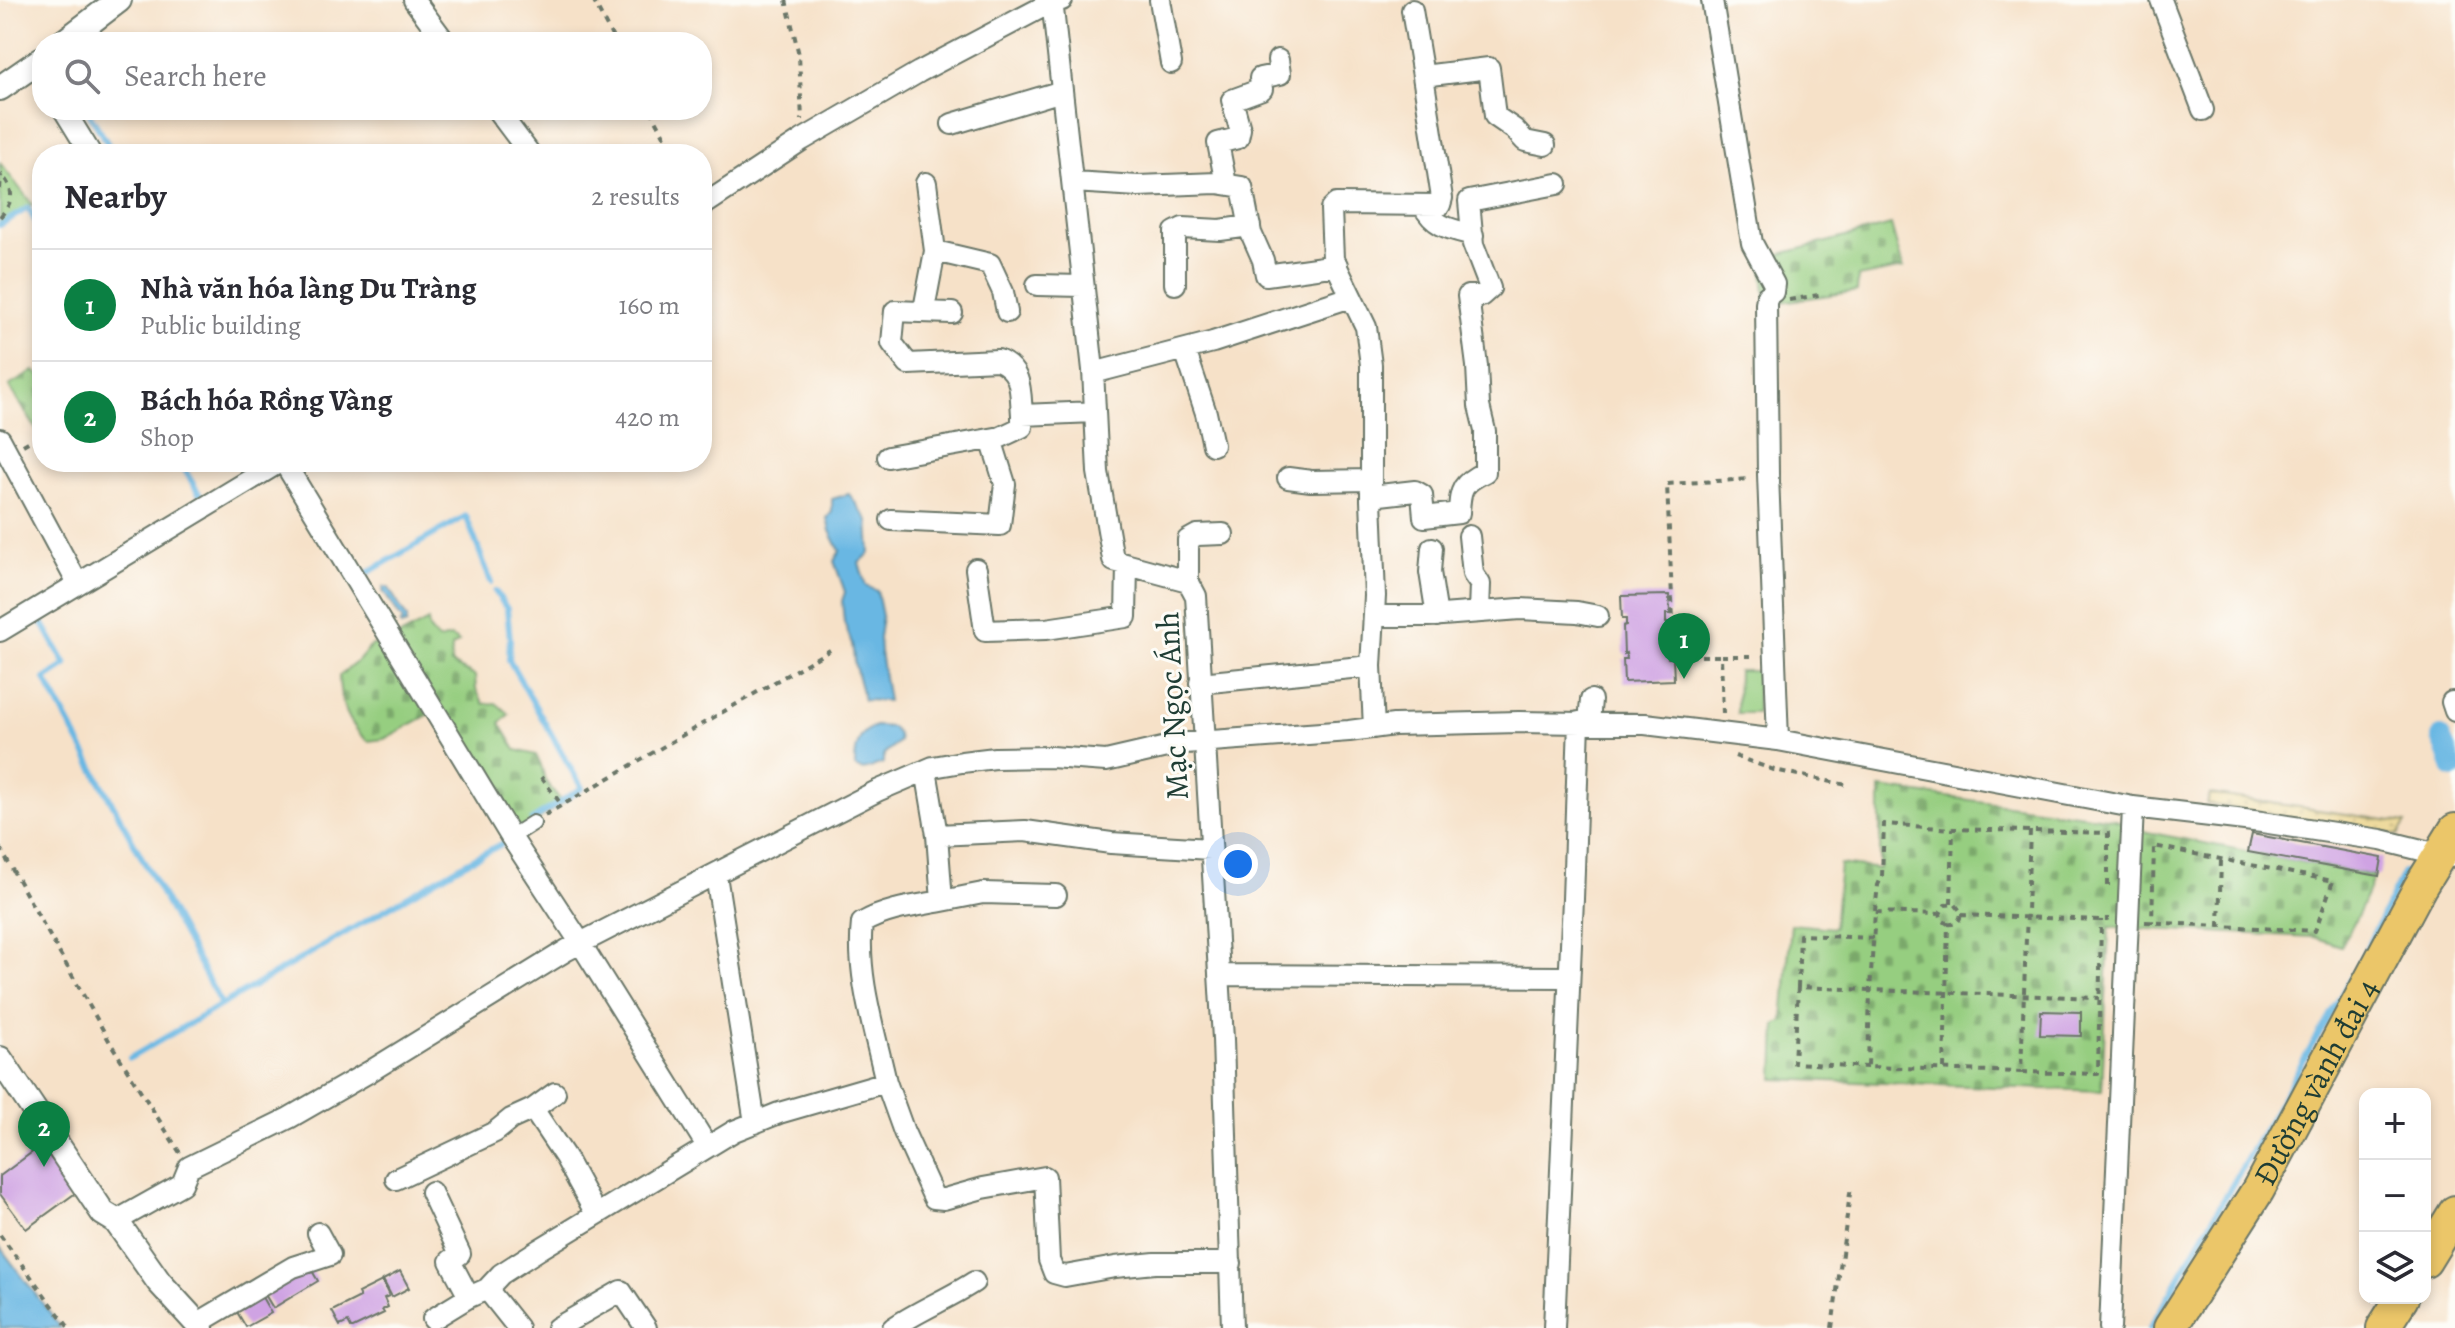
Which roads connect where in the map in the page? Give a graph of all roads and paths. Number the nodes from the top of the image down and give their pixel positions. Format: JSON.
{"nodes":[{"id":1,"x":119,"y":0,"type":"edge"},
{"id":2,"x":414,"y":0,"type":"edge"},
{"id":3,"x":593,"y":0,"type":"edge"},
{"id":4,"x":786,"y":0,"type":"edge"},
{"id":5,"x":1160,"y":0,"type":"edge"},
{"id":6,"x":1712,"y":0,"type":"edge"},
{"id":7,"x":2161,"y":0,"type":"edge"},
{"id":8,"x":1055,"y":1,"type":"edge"},
{"id":9,"x":1412,"y":10,"type":"dead end"},
{"id":10,"x":77,"y":32,"type":"edge"},
{"id":11,"x":438,"y":32,"type":"edge"},
{"id":12,"x":610,"y":32,"type":"edge"},
{"id":13,"x":1278,"y":60,"type":"dead end"},
{"id":14,"x":1171,"y":63,"type":"dead end"},
{"id":15,"x":32,"y":70,"type":"edge"},
{"id":16,"x":1423,"y":76,"type":"junction"},
{"id":17,"x":0,"y":88,"type":"edge"},
{"id":18,"x":1062,"y":91,"type":"junction"},
{"id":19,"x":2203,"y":110,"type":"dead end"},
{"id":20,"x":70,"y":120,"type":"edge"},
{"id":21,"x":504,"y":120,"type":"edge"},
{"id":22,"x":656,"y":120,"type":"edge"},
{"id":23,"x":952,"y":124,"type":"dead end"},
{"id":24,"x":802,"y":140,"type":"junction"},
{"id":25,"x":85,"y":144,"type":"edge"},
{"id":26,"x":522,"y":144,"type":"edge"},
{"id":27,"x":669,"y":144,"type":"edge"},
{"id":28,"x":1545,"y":145,"type":"dead end"},
{"id":29,"x":0,"y":174,"type":"edge"},
{"id":30,"x":1073,"y":182,"type":"junction"},
{"id":31,"x":926,"y":183,"type":"dead end"},
{"id":32,"x":1226,"y":184,"type":"junction"},
{"id":33,"x":1557,"y":184,"type":"dead end"},
{"id":34,"x":0,"y":189,"type":"edge"},
{"id":35,"x":712,"y":199,"type":"edge"},
{"id":36,"x":1423,"y":205,"type":"junction"},
{"id":37,"x":0,"y":217,"type":"edge"},
{"id":38,"x":1250,"y":226,"type":"junction"},
{"id":39,"x":1473,"y":235,"type":"junction"},
{"id":40,"x":935,"y":251,"type":"junction"},
{"id":41,"x":1337,"y":265,"type":"junction"},
{"id":42,"x":1175,"y":284,"type":"dead end"},
{"id":43,"x":1037,"y":285,"type":"dead end"},
{"id":44,"x":1082,"y":286,"type":"junction"},
{"id":45,"x":1824,"y":294,"type":"dead end"},
{"id":46,"x":1351,"y":297,"type":"junction"},
{"id":47,"x":1766,"y":304,"type":"junction"},
{"id":48,"x":920,"y":312,"type":"junction"},
{"id":49,"x":1007,"y":312,"type":"dead end"},
{"id":50,"x":952,"y":313,"type":"dead end"},
{"id":51,"x":1185,"y":350,"type":"junction"},
{"id":52,"x":1093,"y":373,"type":"junction"},
{"id":53,"x":1095,"y":412,"type":"junction"},
{"id":54,"x":1022,"y":415,"type":"junction"},
{"id":55,"x":0,"y":439,"type":"edge"},
{"id":56,"x":991,"y":439,"type":"junction"},
{"id":57,"x":1213,"y":445,"type":"dead end"},
{"id":58,"x":888,"y":457,"type":"dead end"},
{"id":59,"x":265,"y":472,"type":"edge"},
{"id":60,"x":288,"y":472,"type":"edge"},
{"id":61,"x":1288,"y":478,"type":"dead end"},
{"id":62,"x":1759,"y":479,"type":"dead end"},
{"id":63,"x":1371,"y":488,"type":"junction"},
{"id":64,"x":891,"y":520,"type":"dead end"},
{"id":65,"x":1223,"y":534,"type":"dead end"},
{"id":66,"x":1469,"y":536,"type":"dead end"},
{"id":67,"x":1432,"y":548,"type":"dead end"},
{"id":68,"x":1127,"y":565,"type":"junction"},
{"id":69,"x":976,"y":569,"type":"dead end"},
{"id":70,"x":1188,"y":581,"type":"junction"},
{"id":71,"x":78,"y":584,"type":"junction"},
{"id":72,"x":1479,"y":611,"type":"junction"},
{"id":73,"x":1375,"y":616,"type":"junction"},
{"id":74,"x":1437,"y":616,"type":"junction"},
{"id":75,"x":1598,"y":616,"type":"dead end"},
{"id":76,"x":0,"y":631,"type":"edge"},
{"id":77,"x":830,"y":650,"type":"dead end"},
{"id":78,"x":1721,"y":656,"type":"junction"},
{"id":79,"x":1763,"y":661,"type":"dead end"},
{"id":80,"x":1371,"y":666,"type":"junction"},
{"id":81,"x":1200,"y":683,"type":"junction"},
{"id":82,"x":1591,"y":700,"type":"dead end"},
{"id":83,"x":1736,"y":715,"type":"dead end"},
{"id":84,"x":1584,"y":722,"type":"junction"},
{"id":85,"x":1723,"y":723,"type":"junction"},
{"id":86,"x":1374,"y":728,"type":"junction"},
{"id":87,"x":1778,"y":740,"type":"junction"},
{"id":88,"x":1204,"y":741,"type":"junction"},
{"id":89,"x":1732,"y":754,"type":"dead end"},
{"id":90,"x":926,"y":770,"type":"junction"},
{"id":91,"x":541,"y":777,"type":"dead end"},
{"id":92,"x":1847,"y":785,"type":"dead end"},
{"id":93,"x":2133,"y":807,"type":"junction"},
{"id":94,"x":533,"y":823,"type":"dead end"},
{"id":95,"x":1953,"y":829,"type":"junction"},
{"id":96,"x":2030,"y":831,"type":"junction"},
{"id":97,"x":937,"y":835,"type":"junction"},
{"id":98,"x":511,"y":837,"type":"junction"},
{"id":99,"x":0,"y":848,"type":"edge"},
{"id":100,"x":2450,"y":848,"type":"edge"},
{"id":101,"x":1210,"y":849,"type":"junction"},
{"id":102,"x":2221,"y":860,"type":"junction"},
{"id":103,"x":716,"y":875,"type":"junction"},
{"id":104,"x":1056,"y":895,"type":"dead end"},
{"id":105,"x":942,"y":901,"type":"junction"},
{"id":106,"x":1951,"y":903,"type":"junction"},
{"id":107,"x":1875,"y":912,"type":"junction"},
{"id":108,"x":1940,"y":914,"type":"junction"},
{"id":109,"x":1961,"y":915,"type":"junction"},
{"id":110,"x":2026,"y":918,"type":"junction"},
{"id":111,"x":2101,"y":920,"type":"junction"},
{"id":112,"x":2126,"y":921,"type":"junction"},
{"id":113,"x":2152,"y":923,"type":"junction"},
{"id":114,"x":1948,"y":924,"type":"junction"},
{"id":115,"x":2219,"y":927,"type":"junction"},
{"id":116,"x":1873,"y":938,"type":"junction"},
{"id":117,"x":580,"y":943,"type":"junction"},
{"id":118,"x":1219,"y":975,"type":"junction"},
{"id":119,"x":1568,"y":977,"type":"junction"},
{"id":120,"x":1798,"y":987,"type":"junction"},
{"id":121,"x":1870,"y":990,"type":"junction"},
{"id":122,"x":1946,"y":992,"type":"junction"},
{"id":123,"x":2022,"y":995,"type":"junction"},
{"id":124,"x":2099,"y":998,"type":"junction"},
{"id":125,"x":0,"y":1059,"type":"edge"},
{"id":126,"x":1868,"y":1067,"type":"junction"},
{"id":127,"x":1944,"y":1069,"type":"junction"},
{"id":128,"x":2021,"y":1072,"type":"junction"},
{"id":129,"x":886,"y":1082,"type":"junction"},
{"id":130,"x":555,"y":1093,"type":"dead end"},
{"id":131,"x":533,"y":1109,"type":"junction"},
{"id":132,"x":755,"y":1123,"type":"junction"},
{"id":133,"x":707,"y":1146,"type":"junction"},
{"id":134,"x":189,"y":1167,"type":"junction"},
{"id":135,"x":396,"y":1179,"type":"dead end"},
{"id":136,"x":1851,"y":1186,"type":"dead end"},
{"id":137,"x":431,"y":1192,"type":"dead end"},
{"id":138,"x":2455,"y":1212,"type":"edge"},
{"id":139,"x":596,"y":1214,"type":"junction"},
{"id":140,"x":116,"y":1221,"type":"junction"},
{"id":141,"x":318,"y":1233,"type":"dead end"},
{"id":142,"x":0,"y":1235,"type":"edge"},
{"id":143,"x":2431,"y":1251,"type":"edge"},
{"id":144,"x":1231,"y":1263,"type":"junction"},
{"id":145,"x":974,"y":1282,"type":"dead end"},
{"id":146,"x":478,"y":1293,"type":"junction"},
{"id":147,"x":2398,"y":1304,"type":"edge"},
{"id":148,"x":433,"y":1319,"type":"dead end"},
{"id":149,"x":200,"y":1325,"type":"edge"},
{"id":150,"x":69,"y":1328,"type":"edge"},
{"id":151,"x":518,"y":1328,"type":"edge"},
{"id":152,"x":557,"y":1328,"type":"edge"},
{"id":153,"x":646,"y":1328,"type":"edge"},
{"id":154,"x":893,"y":1328,"type":"edge"},
{"id":155,"x":1232,"y":1328,"type":"edge"},
{"id":156,"x":1554,"y":1328,"type":"edge"},
{"id":157,"x":1832,"y":1328,"type":"edge"},
{"id":158,"x":2110,"y":1328,"type":"edge"},
{"id":159,"x":2170,"y":1328,"type":"edge"},
{"id":160,"x":2383,"y":1328,"type":"edge"}],
"edges":[{"from":1,"to":10,"type":"street"},
{"from":2,"to":11,"type":"street"},
{"from":3,"to":12,"type":"path"},
{"from":4,"to":24,"type":"path"},
{"from":5,"to":14,"type":"street"},
{"from":6,"to":47,"type":"street"},
{"from":7,"to":19,"type":"street"},
{"from":8,"to":18,"type":"street"},
{"from":8,"to":24,"type":"street"},
{"from":9,"to":16,"type":"street"},
{"from":13,"to":32,"type":"street"},
{"from":15,"to":17,"type":"street"},
{"from":16,"to":28,"type":"street"},
{"from":16,"to":36,"type":"street"},
{"from":18,"to":23,"type":"street"},
{"from":18,"to":30,"type":"street"},
{"from":20,"to":25,"type":"street"},
{"from":21,"to":26,"type":"street"},
{"from":22,"to":27,"type":"path"},
{"from":24,"to":35,"type":"street"},
{"from":29,"to":34,"type":"path"},
{"from":29,"to":37,"type":"path"},
{"from":30,"to":32,"type":"street"},
{"from":30,"to":44,"type":"street"},
{"from":31,"to":40,"type":"street"},
{"from":32,"to":38,"type":"street"},
{"from":33,"to":39,"type":"street"},
{"from":36,"to":39,"type":"street"},
{"from":36,"to":41,"type":"street"},
{"from":38,"to":41,"type":"street"},
{"from":38,"to":42,"type":"street"},
{"from":39,"to":63,"type":"street"},
{"from":40,"to":48,"type":"street"},
{"from":40,"to":49,"type":"street"},
{"from":41,"to":46,"type":"street"},
{"from":43,"to":44,"type":"street"},
{"from":44,"to":52,"type":"street"},
{"from":45,"to":47,"type":"path"},
{"from":46,"to":51,"type":"street"},
{"from":46,"to":63,"type":"street"},
{"from":47,"to":87,"type":"street"},
{"from":48,"to":50,"type":"street"},
{"from":48,"to":54,"type":"street"},
{"from":51,"to":52,"type":"street"},
{"from":51,"to":57,"type":"street"},
{"from":52,"to":53,"type":"street"},
{"from":53,"to":54,"type":"street"},
{"from":53,"to":68,"type":"street"},
{"from":54,"to":56,"type":"street"},
{"from":55,"to":71,"type":"street"},
{"from":56,"to":58,"type":"street"},
{"from":56,"to":64,"type":"street"},
{"from":59,"to":71,"type":"street"},
{"from":60,"to":98,"type":"street"},
{"from":61,"to":63,"type":"street"},
{"from":62,"to":78,"type":"path"},
{"from":63,"to":73,"type":"street"},
{"from":65,"to":70,"type":"street"},
{"from":66,"to":72,"type":"street"},
{"from":67,"to":74,"type":"street"},
{"from":68,"to":69,"type":"street"},
{"from":68,"to":70,"type":"street","name":"Mạc Ngọc Ánh"},
{"from":70,"to":81,"type":"street","name":"Mạc Ngọc Ánh"},
{"from":71,"to":76,"type":"street"},
{"from":72,"to":74,"type":"street"},
{"from":72,"to":75,"type":"street"},
{"from":73,"to":74,"type":"street"},
{"from":73,"to":80,"type":"street"},
{"from":77,"to":91,"type":"path"},
{"from":78,"to":79,"type":"path"},
{"from":78,"to":85,"type":"path"},
{"from":80,"to":81,"type":"street"},
{"from":80,"to":86,"type":"street"},
{"from":81,"to":88,"type":"street","name":"Mạc Ngọc Ánh"},
{"from":82,"to":84,"type":"street"},
{"from":83,"to":85,"type":"path"},
{"from":84,"to":85,"type":"street"},
{"from":84,"to":86,"type":"street"},
{"from":84,"to":119,"type":"street"},
{"from":85,"to":87,"type":"street"},
{"from":86,"to":88,"type":"street"},
{"from":87,"to":93,"type":"street"},
{"from":88,"to":90,"type":"street"},
{"from":88,"to":101,"type":"street","name":"Mạc Ngọc Ánh"},
{"from":89,"to":92,"type":"path"},
{"from":90,"to":97,"type":"street"},
{"from":90,"to":103,"type":"street"},
{"from":93,"to":100,"type":"street"},
{"from":93,"to":112,"type":"street"},
{"from":94,"to":98,"type":"street"},
{"from":95,"to":96,"type":"path"},
{"from":95,"to":106,"type":"path"},
{"from":95,"to":107,"type":"path"},
{"from":96,"to":110,"type":"path"},
{"from":96,"to":111,"type":"path"},
{"from":97,"to":101,"type":"street"},
{"from":97,"to":105,"type":"street"},
{"from":98,"to":117,"type":"street"},
{"from":99,"to":134,"type":"path"},
{"from":100,"to":159,"type":"main road","name":"Đường vành đai 4"},
{"from":101,"to":118,"type":"street","name":"Mạc Ngọc Ánh"},
{"from":102,"to":113,"type":"path"},
{"from":102,"to":115,"type":"path"},
{"from":102,"to":115,"type":"path"},
{"from":103,"to":117,"type":"street"},
{"from":103,"to":132,"type":"street"},
{"from":104,"to":105,"type":"street"},
{"from":105,"to":129,"type":"street"},
{"from":106,"to":108,"type":"path"},
{"from":106,"to":109,"type":"path"},
{"from":107,"to":108,"type":"path"},
{"from":107,"to":116,"type":"path"},
{"from":108,"to":114,"type":"path"},
{"from":109,"to":110,"type":"path"},
{"from":109,"to":114,"type":"path"},
{"from":110,"to":111,"type":"path"},
{"from":110,"to":123,"type":"path"},
{"from":111,"to":124,"type":"path"},
{"from":112,"to":113,"type":"path"},
{"from":112,"to":158,"type":"street"},
{"from":113,"to":115,"type":"path"},
{"from":114,"to":122,"type":"path"},
{"from":116,"to":120,"type":"path"},
{"from":116,"to":121,"type":"path"},
{"from":117,"to":133,"type":"street"},
{"from":117,"to":134,"type":"street"},
{"from":118,"to":119,"type":"street"},
{"from":118,"to":144,"type":"street","name":"Mạc Ngọc Ánh"},
{"from":119,"to":156,"type":"street"},
{"from":120,"to":121,"type":"path"},
{"from":120,"to":126,"type":"path"},
{"from":121,"to":122,"type":"path"},
{"from":121,"to":126,"type":"path"},
{"from":122,"to":123,"type":"path"},
{"from":122,"to":127,"type":"path"},
{"from":123,"to":124,"type":"path"},
{"from":123,"to":128,"type":"path"},
{"from":124,"to":128,"type":"path"},
{"from":125,"to":140,"type":"street"},
{"from":126,"to":127,"type":"path"},
{"from":127,"to":128,"type":"path"},
{"from":129,"to":132,"type":"street"},
{"from":129,"to":144,"type":"street"},
{"from":130,"to":131,"type":"street"},
{"from":131,"to":135,"type":"street"},
{"from":131,"to":139,"type":"street"},
{"from":132,"to":133,"type":"street"},
{"from":133,"to":139,"type":"street"},
{"from":134,"to":140,"type":"street"},
{"from":136,"to":157,"type":"path"},
{"from":137,"to":146,"type":"street"},
{"from":138,"to":143,"type":"main road"},
{"from":139,"to":146,"type":"street"},
{"from":140,"to":149,"type":"street"},
{"from":141,"to":149,"type":"street"},
{"from":142,"to":150,"type":"path"},
{"from":144,"to":155,"type":"street","name":"Mạc Ngọc Ánh"},
{"from":145,"to":154,"type":"street"},
{"from":146,"to":148,"type":"street"},
{"from":146,"to":151,"type":"street"},
{"from":147,"to":160,"type":"main road"},
{"from":152,"to":153,"type":"street"}]}
